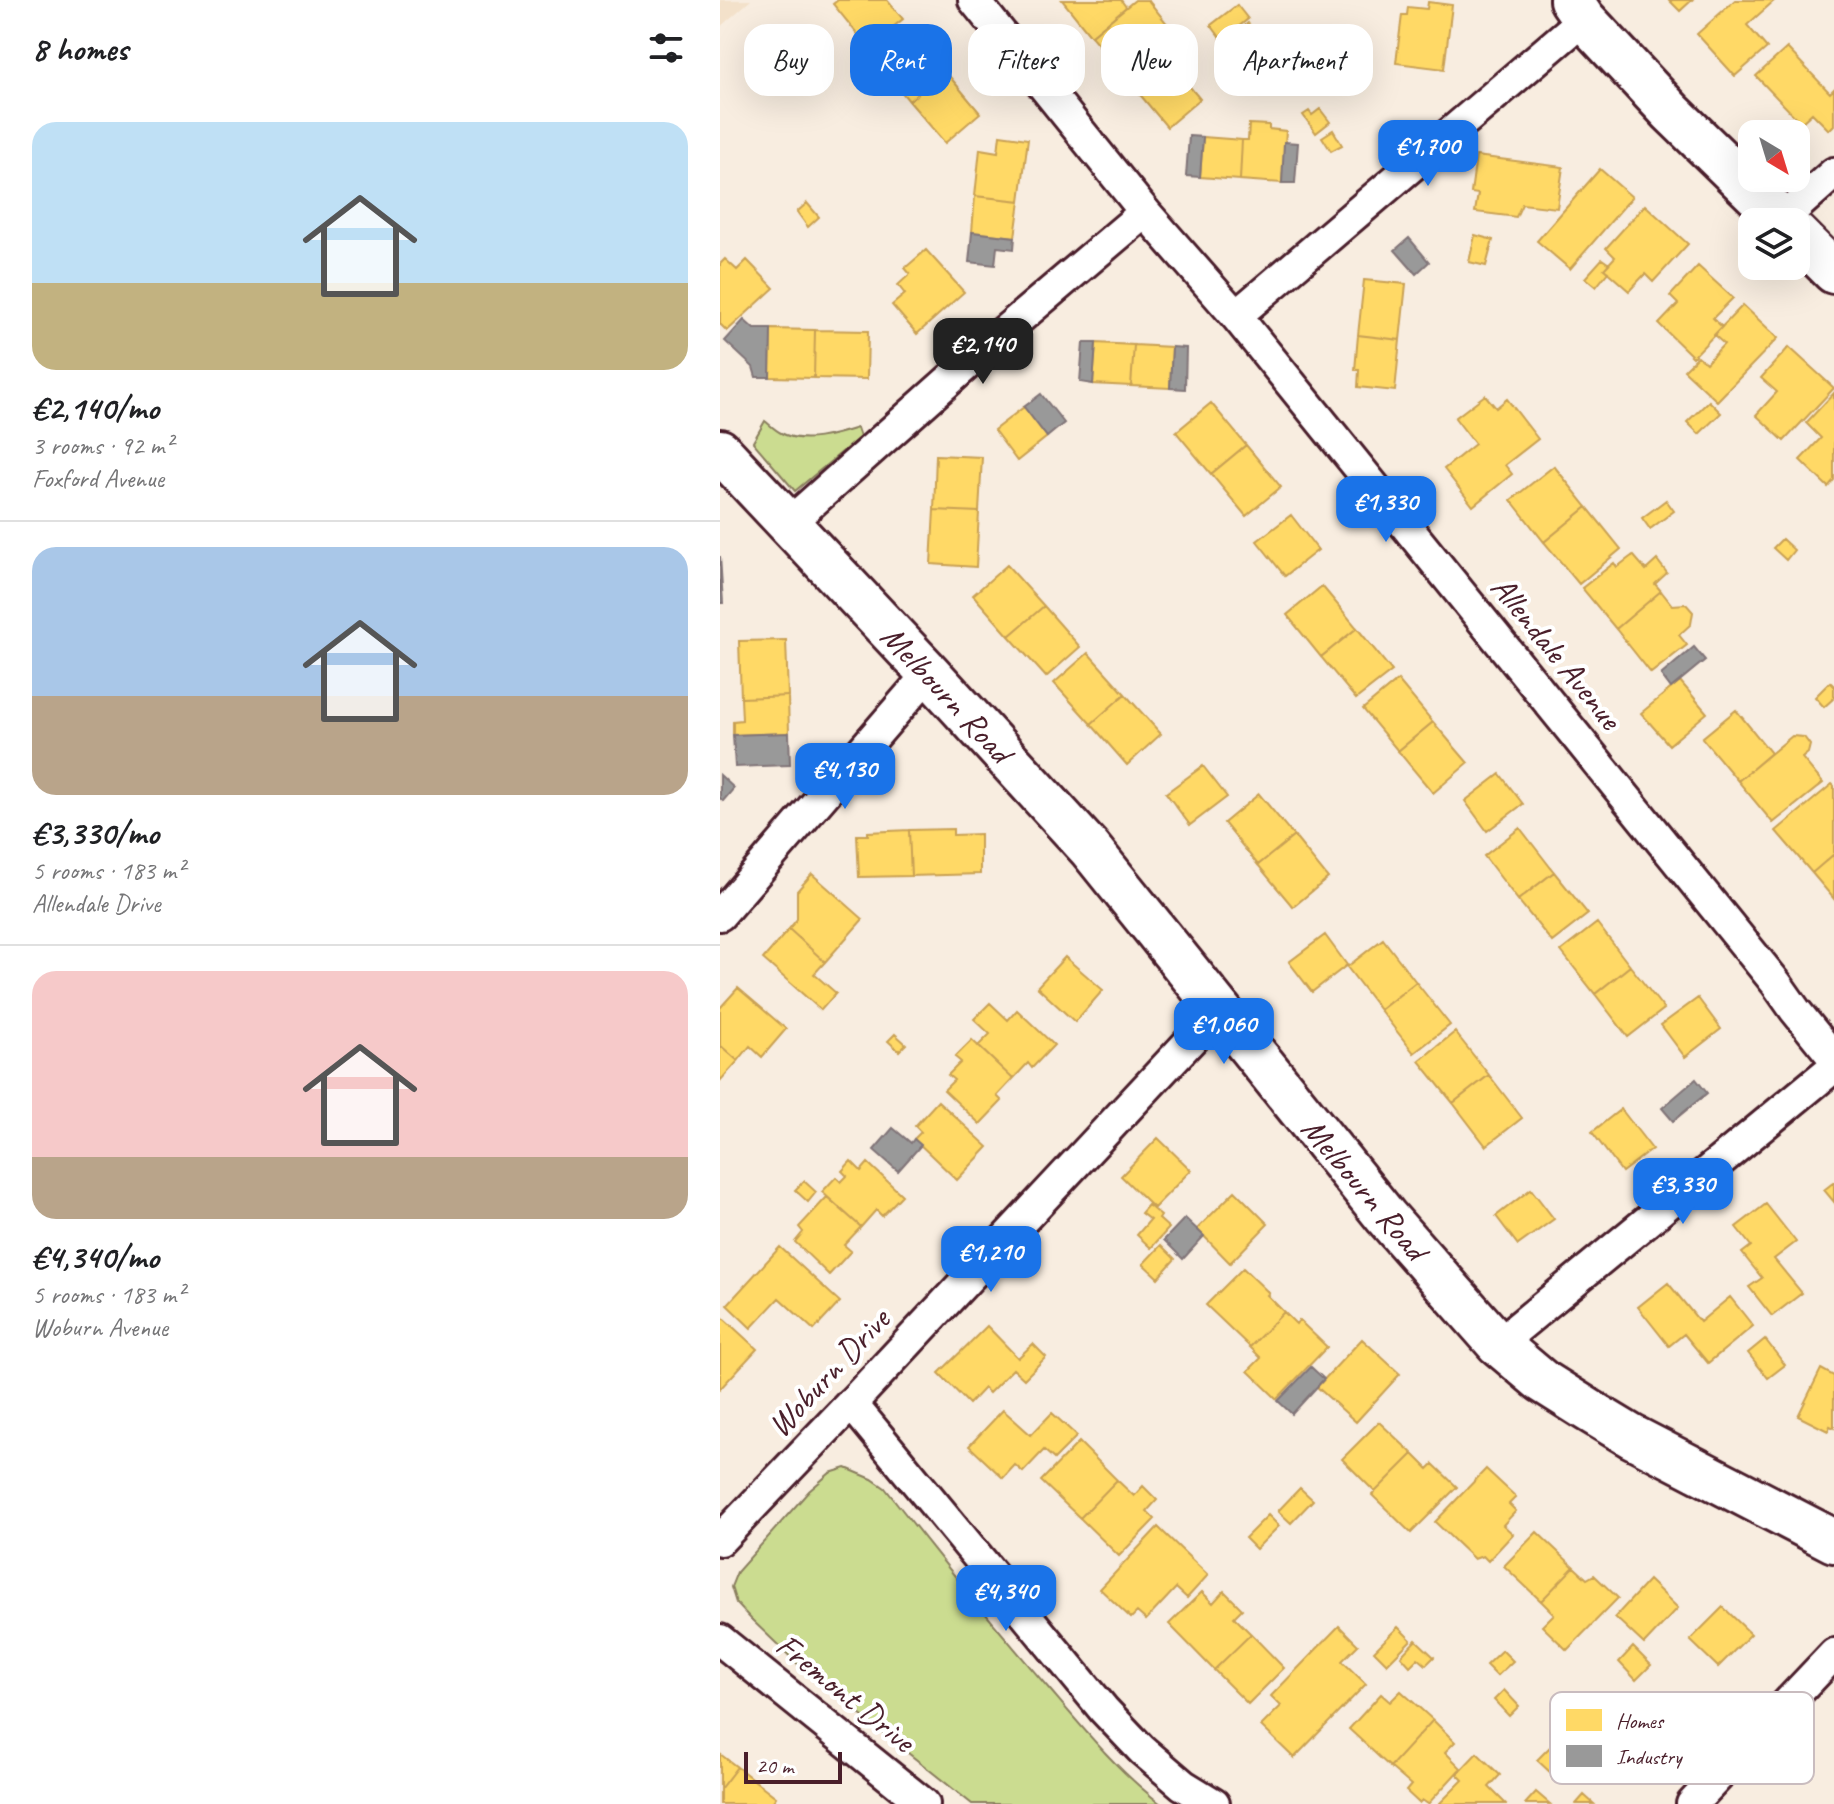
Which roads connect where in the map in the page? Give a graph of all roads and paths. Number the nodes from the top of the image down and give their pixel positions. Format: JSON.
{"nodes":[{"id":1,"x":974,"y":0,"type":"edge"},
{"id":2,"x":1578,"y":9,"type":"edge"},
{"id":3,"x":1834,"y":173,"type":"edge"},
{"id":4,"x":1770,"y":208,"type":"edge"},
{"id":5,"x":1802,"y":208,"type":"edge"},
{"id":6,"x":1145,"y":212,"type":"junction"},
{"id":7,"x":1810,"y":248,"type":"edge"},
{"id":8,"x":1834,"y":272,"type":"edge"},
{"id":9,"x":1236,"y":316,"type":"junction"},
{"id":10,"x":720,"y":451,"type":"edge"},
{"id":11,"x":788,"y":524,"type":"junction"},
{"id":12,"x":929,"y":673,"type":"junction"},
{"id":13,"x":720,"y":915,"type":"edge"},
{"id":14,"x":1220,"y":1009,"type":"junction"},
{"id":15,"x":1834,"y":1058,"type":"edge"},
{"id":16,"x":1834,"y":1067,"type":"edge"},
{"id":17,"x":1498,"y":1344,"type":"junction"},
{"id":18,"x":851,"y":1403,"type":"junction"},
{"id":19,"x":720,"y":1540,"type":"edge"},
{"id":20,"x":1834,"y":1541,"type":"edge"},
{"id":21,"x":720,"y":1640,"type":"edge"},
{"id":22,"x":1834,"y":1654,"type":"edge"},
{"id":23,"x":1798,"y":1692,"type":"edge"},
{"id":24,"x":1711,"y":1784,"type":"edge"},
{"id":25,"x":924,"y":1804,"type":"edge"},
{"id":26,"x":1214,"y":1804,"type":"edge"},
{"id":27,"x":1692,"y":1804,"type":"edge"}],
"edges":[{"from":1,"to":6,"type":"street","name":"Allendale Avenue"},
{"from":2,"to":4,"type":"street"},
{"from":2,"to":9,"type":"street"},
{"from":3,"to":5,"type":"street"},
{"from":6,"to":9,"type":"street","name":"Allendale Avenue"},
{"from":6,"to":11,"type":"street"},
{"from":7,"to":8,"type":"street"},
{"from":9,"to":15,"type":"street","name":"Allendale Avenue"},
{"from":10,"to":11,"type":"street","name":"Melbourn Road"},
{"from":11,"to":12,"type":"street","name":"Melbourn Road"},
{"from":12,"to":13,"type":"street"},
{"from":12,"to":14,"type":"street","name":"Melbourn Road"},
{"from":14,"to":17,"type":"street","name":"Melbourn Road"},
{"from":14,"to":18,"type":"street","name":"Woburn Drive"},
{"from":16,"to":17,"type":"street"},
{"from":17,"to":20,"type":"street","name":"Melbourn Road"},
{"from":18,"to":19,"type":"street","name":"Woburn Drive"},
{"from":18,"to":26,"type":"street"},
{"from":21,"to":25,"type":"street","name":"Fremont Drive"},
{"from":22,"to":23,"type":"street"},
{"from":24,"to":27,"type":"street"}]}
